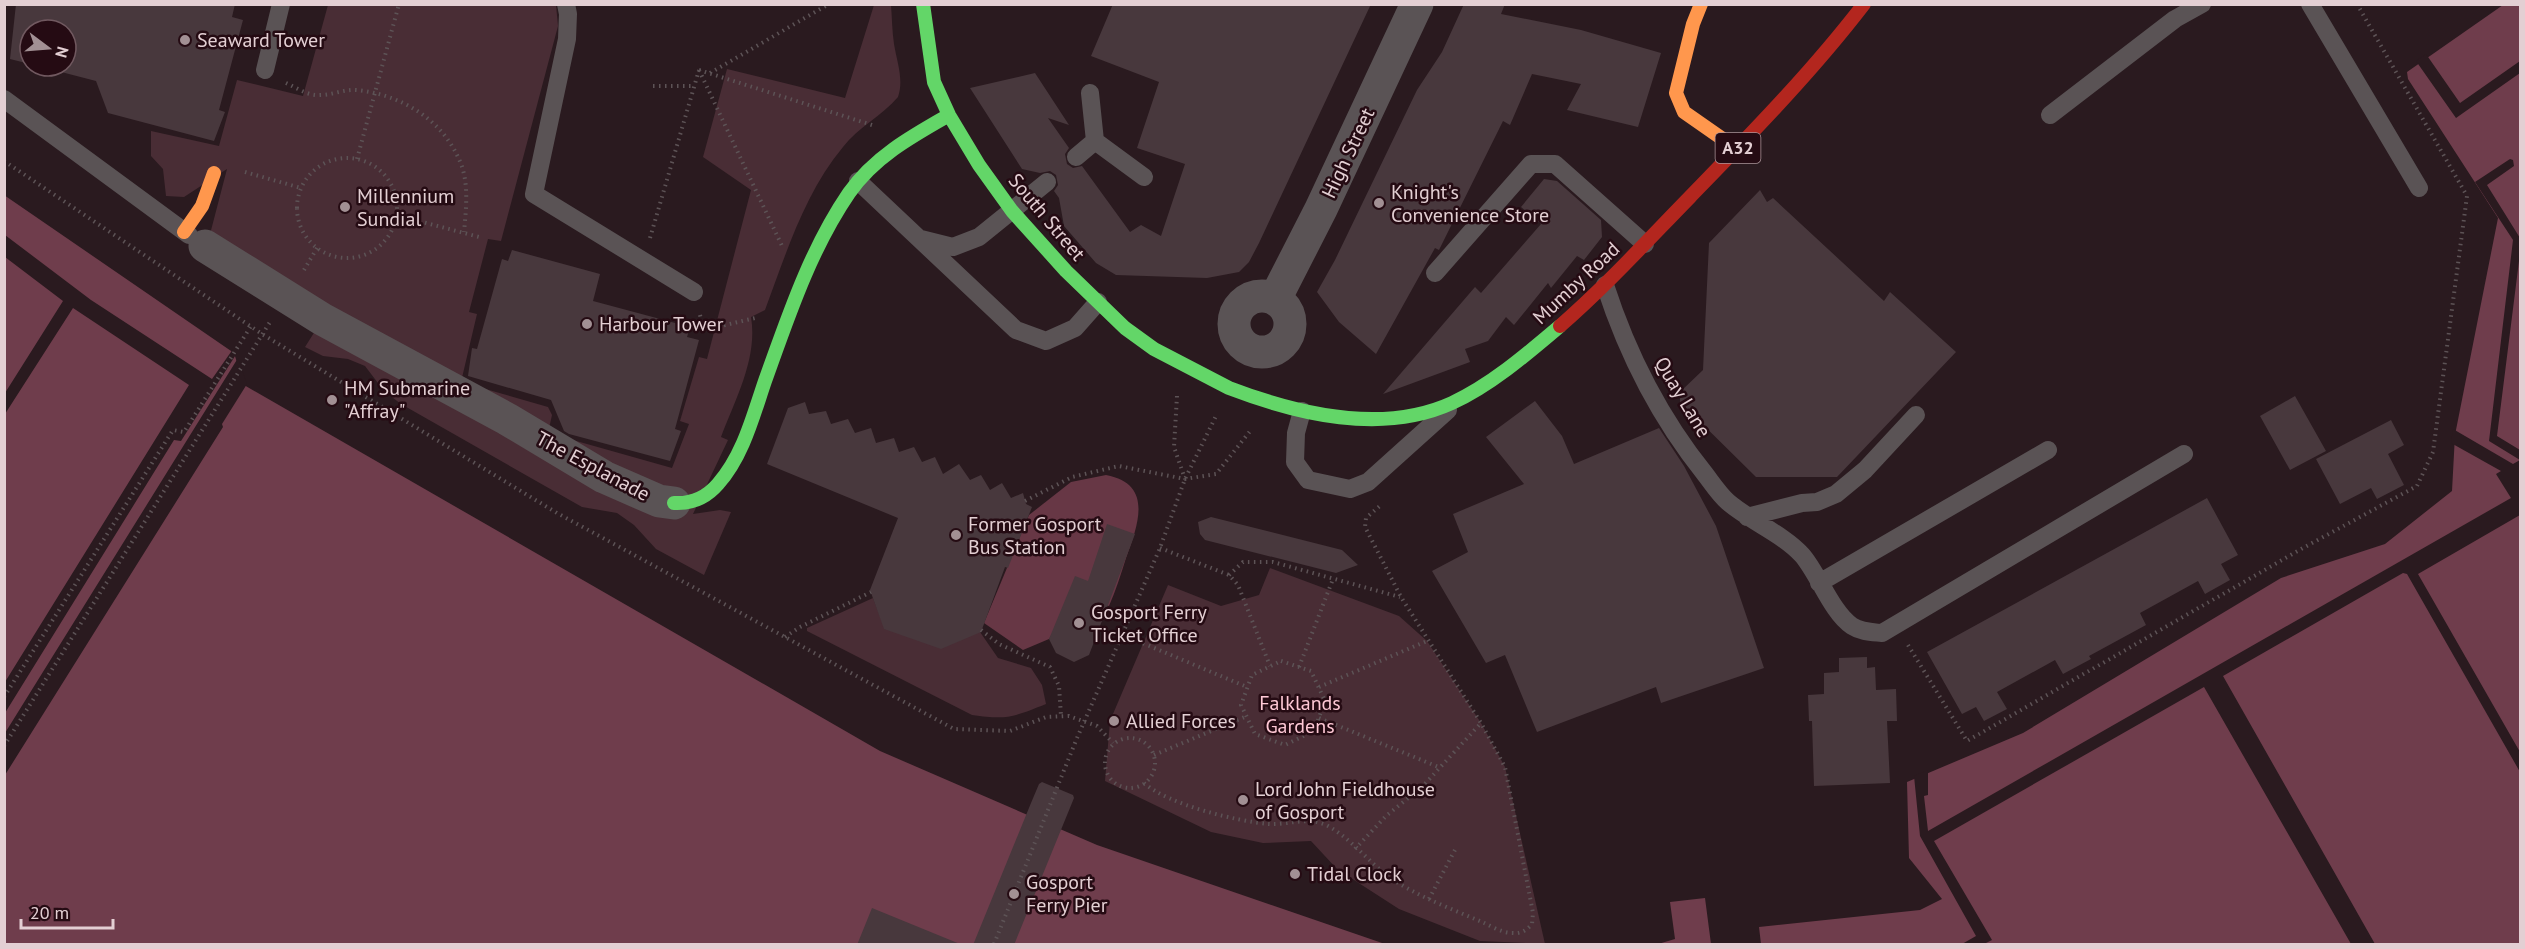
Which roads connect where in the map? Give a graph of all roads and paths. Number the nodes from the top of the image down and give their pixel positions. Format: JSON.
{"nodes":[{"id":1,"x":281,"y":4,"type":"edge"},
{"id":2,"x":399,"y":4,"type":"edge"},
{"id":3,"x":566,"y":4,"type":"edge"},
{"id":4,"x":829,"y":4,"type":"edge"},
{"id":5,"x":923,"y":4,"type":"edge"},
{"id":6,"x":1417,"y":4,"type":"edge"},
{"id":7,"x":1701,"y":4,"type":"edge"},
{"id":8,"x":1864,"y":4,"type":"edge"},
{"id":9,"x":2202,"y":4,"type":"edge"},
{"id":10,"x":2310,"y":4,"type":"edge"},
{"id":11,"x":2357,"y":4,"type":"edge"},
{"id":12,"x":265,"y":70,"type":"joint"},
{"id":13,"x":699,"y":70,"type":"junction"},
{"id":14,"x":710,"y":73,"type":"junction"},
{"id":15,"x":653,"y":86,"type":"dead end"},
{"id":16,"x":694,"y":86,"type":"junction"},
{"id":17,"x":375,"y":93,"type":"junction"},
{"id":18,"x":1090,"y":93,"type":"dead end"},
{"id":19,"x":4,"y":99,"type":"edge"},
{"id":20,"x":949,"y":115,"type":"junction"},
{"id":21,"x":2050,"y":115,"type":"dead end"},
{"id":22,"x":911,"y":137,"type":"junction"},
{"id":23,"x":1095,"y":141,"type":"junction"},
{"id":24,"x":1737,"y":149,"type":"junction"},
{"id":25,"x":1076,"y":157,"type":"dead end"},
{"id":26,"x":357,"y":159,"type":"junction"},
{"id":27,"x":4,"y":161,"type":"edge"},
{"id":28,"x":244,"y":172,"type":"dead end"},
{"id":29,"x":214,"y":173,"type":"dead end"},
{"id":30,"x":1144,"y":177,"type":"dead end"},
{"id":31,"x":858,"y":181,"type":"junction"},
{"id":32,"x":1047,"y":182,"type":"dead end"},
{"id":33,"x":301,"y":188,"type":"junction"},
{"id":34,"x":2419,"y":188,"type":"dead end"},
{"id":35,"x":1012,"y":211,"type":"junction"},
{"id":36,"x":396,"y":215,"type":"junction"},
{"id":37,"x":464,"y":232,"type":"junction"},
{"id":38,"x":483,"y":238,"type":"dead end"},
{"id":39,"x":195,"y":239,"type":"junction"},
{"id":40,"x":919,"y":239,"type":"junction"},
{"id":41,"x":1645,"y":244,"type":"junction"},
{"id":42,"x":641,"y":260,"type":"junction"},
{"id":43,"x":1435,"y":273,"type":"dead end"},
{"id":44,"x":1605,"y":285,"type":"junction"},
{"id":45,"x":801,"y":286,"type":"junction"},
{"id":46,"x":694,"y":292,"type":"joint"},
{"id":47,"x":1098,"y":302,"type":"junction"},
{"id":48,"x":790,"y":310,"type":"junction"},
{"id":49,"x":251,"y":326,"type":"junction"},
{"id":50,"x":262,"y":334,"type":"junction"},
{"id":51,"x":1229,"y":388,"type":"junction"},
{"id":52,"x":1178,"y":392,"type":"dead end"},
{"id":53,"x":1463,"y":397,"type":"junction"},
{"id":54,"x":1302,"y":411,"type":"junction"},
{"id":55,"x":1916,"y":415,"type":"dead end"},
{"id":56,"x":1255,"y":426,"type":"dead end"},
{"id":57,"x":2048,"y":450,"type":"dead end"},
{"id":58,"x":2184,"y":454,"type":"dead end"},
{"id":59,"x":1185,"y":479,"type":"junction"},
{"id":60,"x":1025,"y":501,"type":"dead end"},
{"id":61,"x":674,"y":503,"type":"joint"},
{"id":62,"x":1383,"y":503,"type":"dead end"},
{"id":63,"x":1747,"y":517,"type":"junction"},
{"id":64,"x":1160,"y":549,"type":"junction"},
{"id":65,"x":1229,"y":575,"type":"junction"},
{"id":66,"x":1333,"y":579,"type":"junction"},
{"id":67,"x":1823,"y":590,"type":"junction"},
{"id":68,"x":871,"y":592,"type":"dead end"},
{"id":69,"x":1401,"y":597,"type":"junction"},
{"id":70,"x":1895,"y":624,"type":"junction"},
{"id":71,"x":981,"y":630,"type":"dead end"},
{"id":72,"x":1121,"y":634,"type":"junction"},
{"id":73,"x":785,"y":637,"type":"junction"},
{"id":74,"x":1427,"y":641,"type":"junction"},
{"id":75,"x":1270,"y":666,"type":"junction"},
{"id":76,"x":1299,"y":667,"type":"junction"},
{"id":77,"x":1247,"y":687,"type":"junction"},
{"id":78,"x":1319,"y":687,"type":"junction"},
{"id":79,"x":4,"y":697,"type":"edge"},
{"id":80,"x":1061,"y":716,"type":"junction"},
{"id":81,"x":1247,"y":716,"type":"junction"},
{"id":82,"x":1319,"y":718,"type":"junction"},
{"id":83,"x":1084,"y":723,"type":"junction"},
{"id":84,"x":1481,"y":723,"type":"junction"},
{"id":85,"x":1113,"y":743,"type":"junction"},
{"id":86,"x":4,"y":746,"type":"edge"},
{"id":87,"x":1154,"y":755,"type":"junction"},
{"id":88,"x":1441,"y":768,"type":"junction"},
{"id":89,"x":1144,"y":783,"type":"junction"},
{"id":90,"x":1456,"y":848,"type":"dead end"},
{"id":91,"x":1355,"y":849,"type":"junction"},
{"id":92,"x":1429,"y":900,"type":"junction"},
{"id":93,"x":994,"y":945,"type":"edge"}],
"edges":[{"from":1,"to":12,"type":"lane"},
{"from":2,"to":17,"type":"path"},
{"from":3,"to":42,"type":"lane"},
{"from":4,"to":14,"type":"path"},
{"from":5,"to":20,"type":"main road","name":"South Street"},
{"from":6,"to":51,"type":"street","name":"High Street"},
{"from":7,"to":24,"type":"main road"},
{"from":8,"to":24,"type":"main road","name":"Mumby Road","number":"A32"},
{"from":9,"to":21,"type":"lane"},
{"from":10,"to":34,"type":"lane"},
{"from":11,"to":70,"type":"path"},
{"from":12,"to":17,"type":"path"},
{"from":13,"to":14,"type":"path"},
{"from":13,"to":16,"type":"path"},
{"from":13,"to":45,"type":"path"},
{"from":14,"to":22,"type":"path"},
{"from":15,"to":16,"type":"path"},
{"from":16,"to":42,"type":"path"},
{"from":17,"to":26,"type":"path"},
{"from":17,"to":37,"type":"path"},
{"from":18,"to":23,"type":"lane"},
{"from":19,"to":39,"type":"lane"},
{"from":20,"to":22,"type":"main road","name":"The Esplanade"},
{"from":20,"to":35,"type":"main road","name":"South Street"},
{"from":22,"to":31,"type":"main road","name":"The Esplanade"},
{"from":23,"to":25,"type":"lane"},
{"from":23,"to":30,"type":"lane"},
{"from":24,"to":41,"type":"main road","name":"Mumby Road","number":"A32"},
{"from":26,"to":33,"type":"path"},
{"from":26,"to":36,"type":"path"},
{"from":27,"to":49,"type":"path"},
{"from":28,"to":33,"type":"path"},
{"from":29,"to":39,"type":"main road"},
{"from":31,"to":40,"type":"lane"},
{"from":31,"to":45,"type":"main road","name":"The Esplanade"},
{"from":32,"to":35,"type":"lane"},
{"from":33,"to":36,"type":"path"},
{"from":35,"to":40,"type":"lane"},
{"from":35,"to":47,"type":"main road","name":"South Street"},
{"from":36,"to":37,"type":"path"},
{"from":37,"to":38,"type":"path"},
{"from":39,"to":61,"type":"street","name":"The Esplanade"},
{"from":40,"to":47,"type":"lane"},
{"from":41,"to":43,"type":"lane"},
{"from":41,"to":44,"type":"main road","name":"Mumby Road","number":"A32"},
{"from":42,"to":46,"type":"lane"},
{"from":44,"to":53,"type":"main road","name":"Mumby Road","number":"A32"},
{"from":44,"to":63,"type":"lane","name":"Quay Lane"},
{"from":45,"to":48,"type":"main road","name":"The Esplanade"},
{"from":46,"to":48,"type":"path"},
{"from":47,"to":51,"type":"main road","name":"South Street"},
{"from":48,"to":61,"type":"main road","name":"The Esplanade"},
{"from":49,"to":50,"type":"path"},
{"from":49,"to":79,"type":"path"},
{"from":50,"to":73,"type":"path"},
{"from":50,"to":86,"type":"path"},
{"from":51,"to":54,"type":"main road","name":"Mumby Road","number":"A32"},
{"from":51,"to":59,"type":"path"},
{"from":52,"to":59,"type":"path"},
{"from":53,"to":54,"type":"main road","name":"Mumby Road","number":"A32"},
{"from":53,"to":54,"type":"lane"},
{"from":55,"to":63,"type":"lane"},
{"from":56,"to":59,"type":"path"},
{"from":57,"to":67,"type":"lane"},
{"from":58,"to":70,"type":"lane","name":"Quay Lane"},
{"from":59,"to":60,"type":"path"},
{"from":59,"to":64,"type":"path"},
{"from":62,"to":69,"type":"path"},
{"from":63,"to":67,"type":"lane","name":"Quay Lane"},
{"from":64,"to":65,"type":"path"},
{"from":64,"to":72,"type":"path"},
{"from":65,"to":66,"type":"path"},
{"from":65,"to":75,"type":"path"},
{"from":66,"to":69,"type":"path"},
{"from":66,"to":76,"type":"path"},
{"from":67,"to":70,"type":"lane","name":"Quay Lane"},
{"from":68,"to":73,"type":"path"},
{"from":69,"to":74,"type":"path"},
{"from":71,"to":80,"type":"path"},
{"from":72,"to":77,"type":"path"},
{"from":72,"to":83,"type":"path"},
{"from":73,"to":80,"type":"path"},
{"from":74,"to":78,"type":"path"},
{"from":74,"to":84,"type":"path"},
{"from":75,"to":76,"type":"path"},
{"from":75,"to":77,"type":"path"},
{"from":76,"to":78,"type":"path"},
{"from":77,"to":81,"type":"path"},
{"from":78,"to":82,"type":"path"},
{"from":80,"to":83,"type":"path"},
{"from":81,"to":82,"type":"path"},
{"from":81,"to":87,"type":"path"},
{"from":82,"to":88,"type":"path"},
{"from":83,"to":85,"type":"path"},
{"from":83,"to":93,"type":"path"},
{"from":84,"to":88,"type":"path"},
{"from":84,"to":92,"type":"path"},
{"from":85,"to":87,"type":"path"},
{"from":85,"to":89,"type":"path"},
{"from":87,"to":89,"type":"path"},
{"from":88,"to":91,"type":"path"},
{"from":89,"to":91,"type":"path"},
{"from":90,"to":92,"type":"path"},
{"from":91,"to":92,"type":"path"}]}
